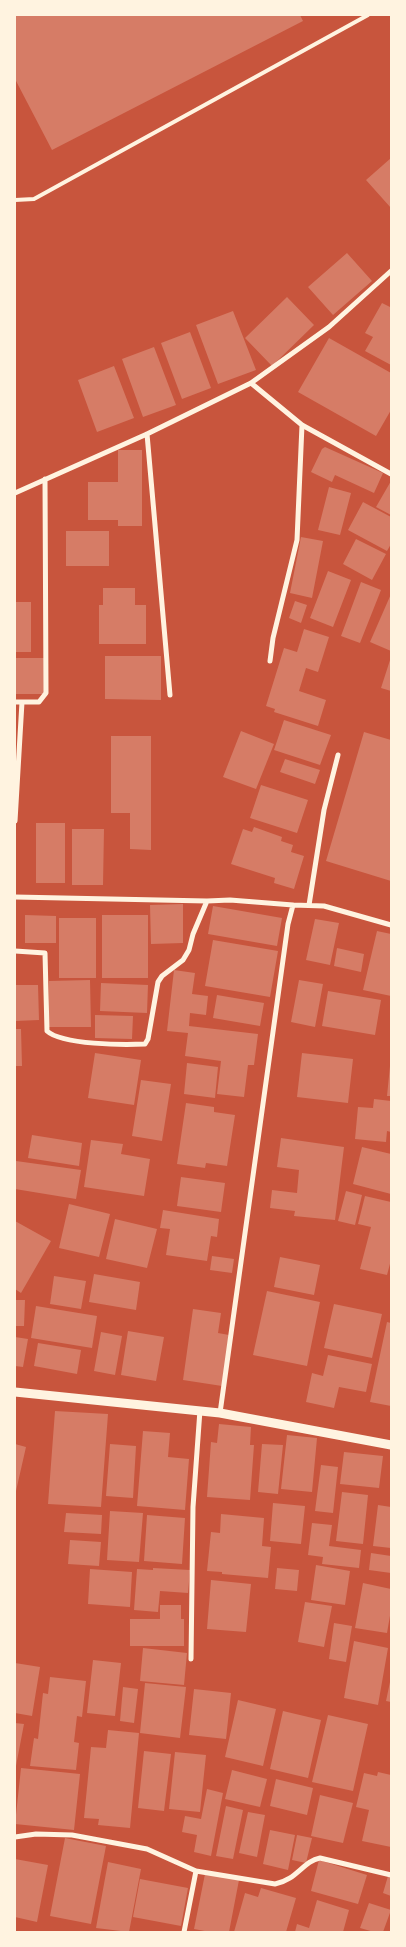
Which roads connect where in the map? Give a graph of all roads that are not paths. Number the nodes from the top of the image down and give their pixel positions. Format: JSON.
{"nodes":[{"id":1,"x":368,"y":15,"type":"edge"},
{"id":2,"x":15,"y":200,"type":"edge"},
{"id":3,"x":391,"y":271,"type":"edge"},
{"id":4,"x":251,"y":384,"type":"junction"},
{"id":5,"x":302,"y":425,"type":"junction"},
{"id":6,"x":147,"y":434,"type":"junction"},
{"id":7,"x":391,"y":474,"type":"edge"},
{"id":8,"x":45,"y":478,"type":"junction"},
{"id":9,"x":15,"y":493,"type":"edge"},
{"id":10,"x":270,"y":661,"type":"dead end"},
{"id":11,"x":170,"y":695,"type":"dead end"},
{"id":12,"x":15,"y":702,"type":"edge"},
{"id":13,"x":22,"y":702,"type":"junction"},
{"id":14,"x":338,"y":755,"type":"dead end"},
{"id":15,"x":15,"y":821,"type":"edge"},
{"id":16,"x":15,"y":897,"type":"edge"},
{"id":17,"x":207,"y":901,"type":"junction"},
{"id":18,"x":293,"y":905,"type":"junction"},
{"id":19,"x":309,"y":905,"type":"junction"},
{"id":20,"x":391,"y":926,"type":"edge"},
{"id":21,"x":15,"y":951,"type":"edge"},
{"id":22,"x":15,"y":1392,"type":"edge"},
{"id":23,"x":200,"y":1410,"type":"junction"},
{"id":24,"x":220,"y":1413,"type":"junction"},
{"id":25,"x":391,"y":1445,"type":"edge"},
{"id":26,"x":191,"y":1659,"type":"dead end"},
{"id":27,"x":15,"y":1837,"type":"edge"},
{"id":28,"x":196,"y":1870,"type":"junction"},
{"id":29,"x":391,"y":1875,"type":"edge"},
{"id":30,"x":184,"y":1932,"type":"edge"}],
"edges":[{"from":1,"to":2,"type":"lane"},
{"from":3,"to":4,"type":"street"},
{"from":4,"to":5,"type":"street"},
{"from":4,"to":6,"type":"street"},
{"from":5,"to":7,"type":"street"},
{"from":5,"to":10,"type":"street"},
{"from":6,"to":8,"type":"street"},
{"from":6,"to":11,"type":"street"},
{"from":8,"to":9,"type":"street"},
{"from":8,"to":13,"type":"street"},
{"from":12,"to":13,"type":"street"},
{"from":13,"to":15,"type":"street"},
{"from":14,"to":19,"type":"street"},
{"from":16,"to":17,"type":"street"},
{"from":17,"to":18,"type":"street"},
{"from":17,"to":21,"type":"street"},
{"from":18,"to":19,"type":"street"},
{"from":18,"to":24,"type":"street"},
{"from":19,"to":20,"type":"street"},
{"from":22,"to":23,"type":"street"},
{"from":23,"to":24,"type":"street"},
{"from":23,"to":26,"type":"street"},
{"from":24,"to":25,"type":"street"},
{"from":27,"to":28,"type":"street"},
{"from":28,"to":29,"type":"street"},
{"from":28,"to":30,"type":"street"}]}
